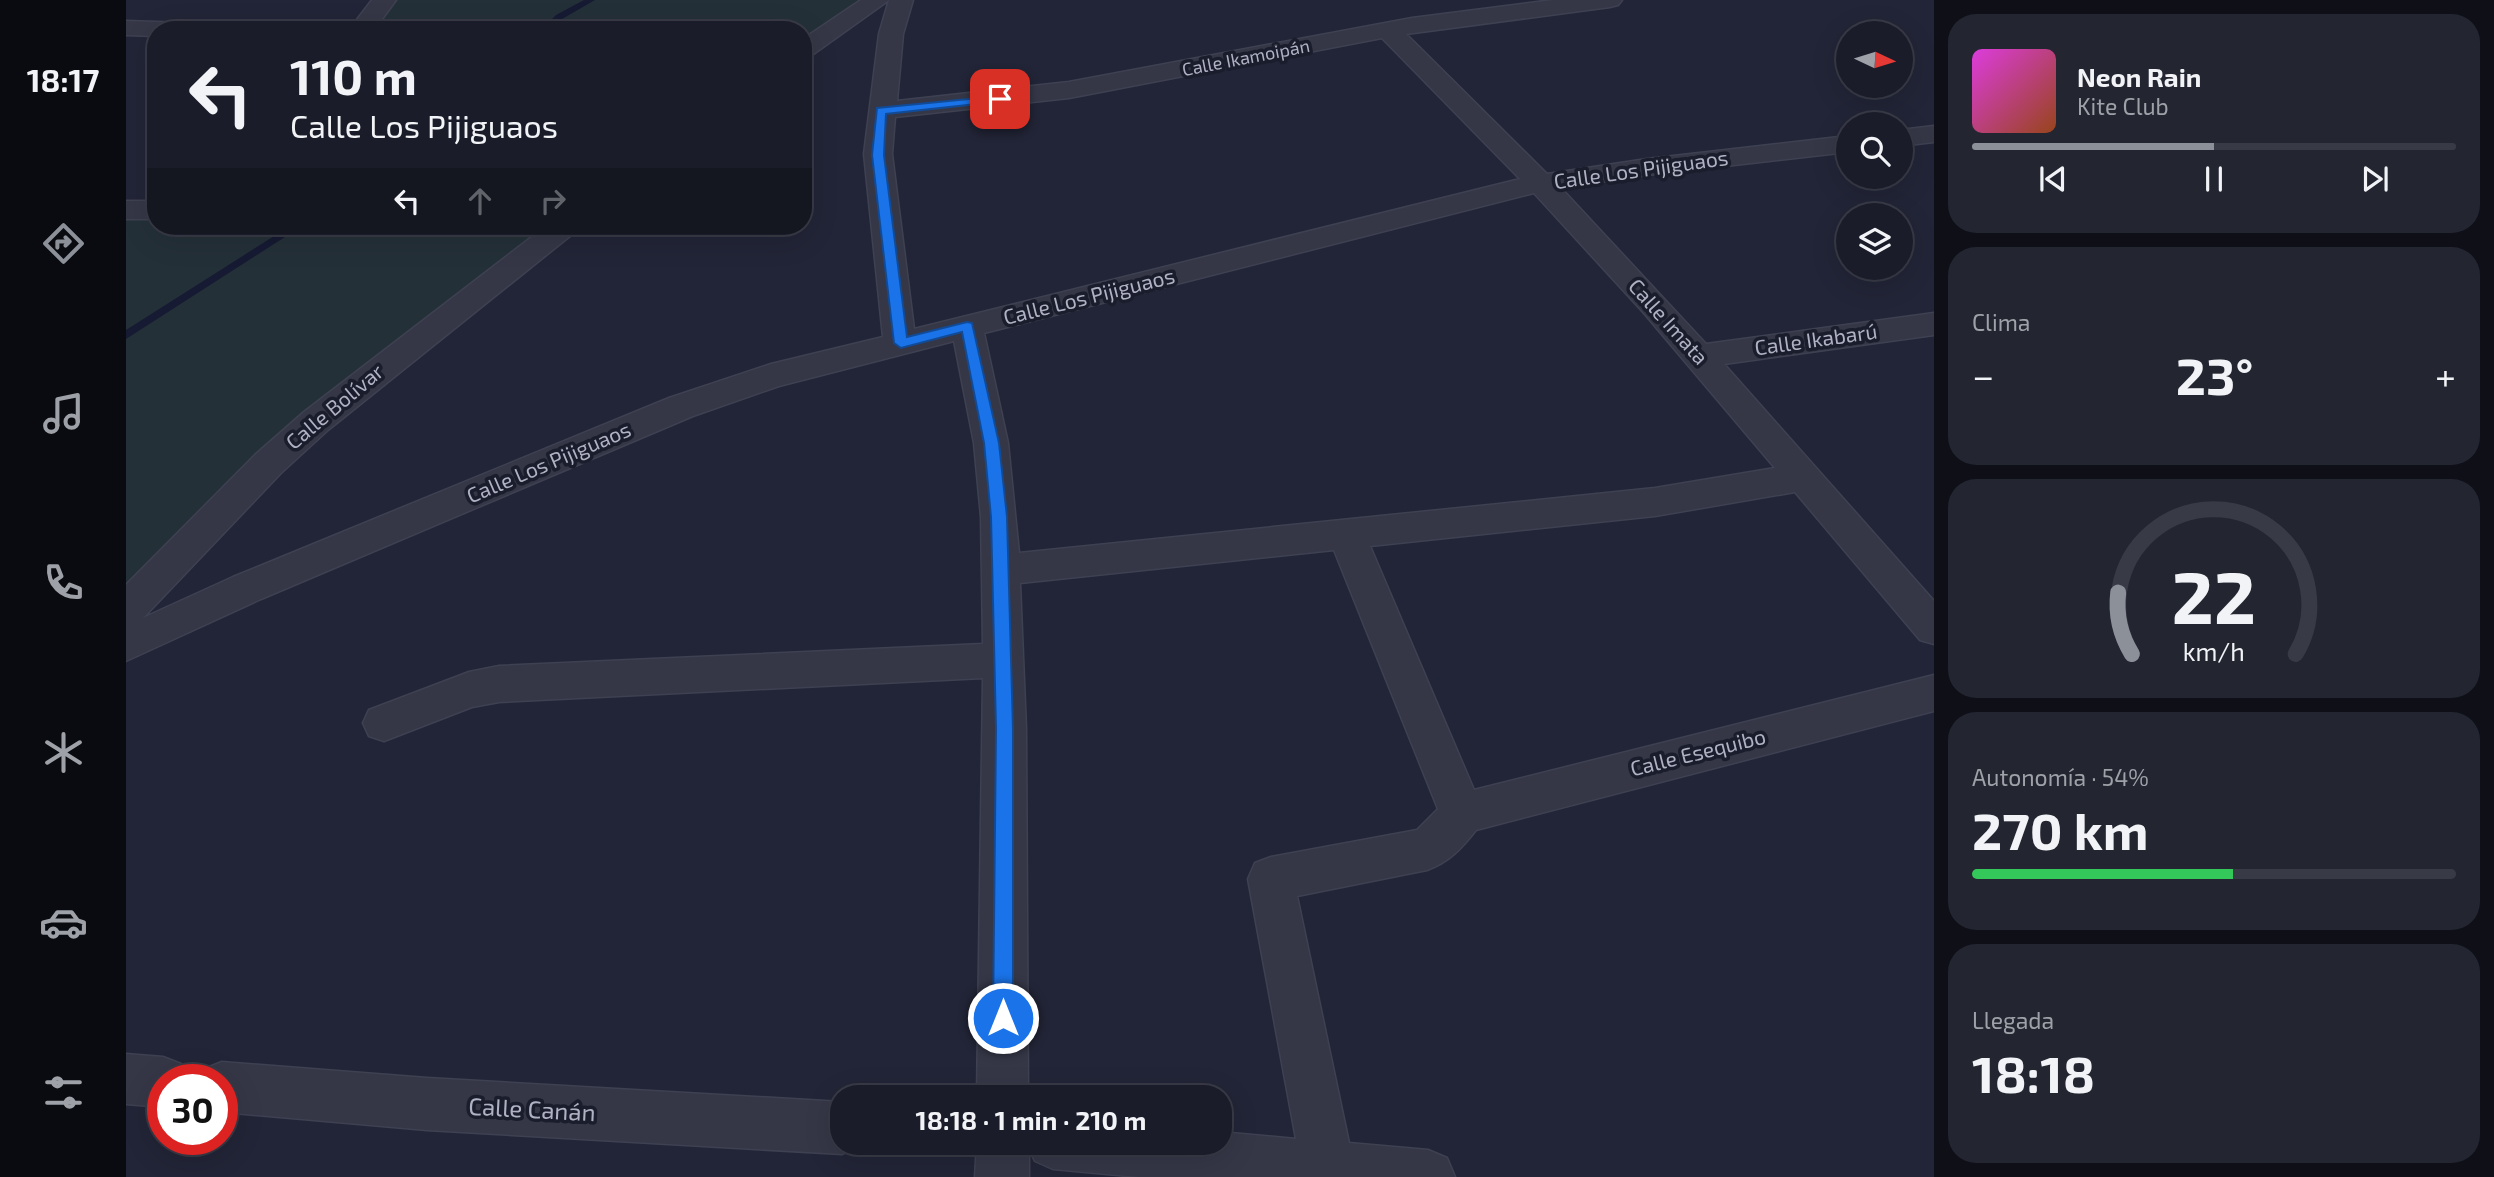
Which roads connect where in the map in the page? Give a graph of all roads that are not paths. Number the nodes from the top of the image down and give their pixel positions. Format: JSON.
{"nodes":[{"id":1,"x":384,"y":0,"type":"edge"},
{"id":2,"x":877,"y":0,"type":"edge"},
{"id":3,"x":901,"y":0,"type":"edge"},
{"id":4,"x":1610,"y":0,"type":"edge"},
{"id":5,"x":368,"y":21,"type":"edge"},
{"id":6,"x":126,"y":29,"type":"edge"},
{"id":7,"x":147,"y":29,"type":"edge"},
{"id":8,"x":1387,"y":29,"type":"junction"},
{"id":9,"x":812,"y":44,"type":"edge"},
{"id":10,"x":881,"y":111,"type":"junction"},
{"id":11,"x":1836,"y":145,"type":"edge"},
{"id":12,"x":1540,"y":183,"type":"junction"},
{"id":13,"x":126,"y":210,"type":"edge"},
{"id":14,"x":147,"y":210,"type":"edge"},
{"id":15,"x":554,"y":235,"type":"edge"},
{"id":16,"x":1934,"y":324,"type":"edge"},
{"id":17,"x":967,"y":327,"type":"junction"},
{"id":18,"x":901,"y":343,"type":"junction"},
{"id":19,"x":1699,"y":356,"type":"junction"},
{"id":20,"x":1804,"y":477,"type":"junction"},
{"id":21,"x":1346,"y":534,"type":"junction"},
{"id":22,"x":1000,"y":569,"type":"junction"},
{"id":23,"x":126,"y":610,"type":"edge"},
{"id":24,"x":1934,"y":628,"type":"edge"},
{"id":25,"x":126,"y":644,"type":"edge"},
{"id":26,"x":1003,"y":660,"type":"junction"},
{"id":27,"x":1934,"y":693,"type":"edge"},
{"id":28,"x":384,"y":723,"type":"dead end"},
{"id":29,"x":1462,"y":813,"type":"junction"},
{"id":30,"x":126,"y":1079,"type":"edge"},
{"id":31,"x":147,"y":1081,"type":"edge"},
{"id":32,"x":1003,"y":1085,"type":"edge"},
{"id":33,"x":238,"y":1088,"type":"edge"},
{"id":34,"x":830,"y":1127,"type":"edge"},
{"id":35,"x":1003,"y":1155,"type":"edge"},
{"id":36,"x":1185,"y":1155,"type":"edge"},
{"id":37,"x":1328,"y":1168,"type":"junction"},
{"id":38,"x":1002,"y":1177,"type":"edge"},
{"id":39,"x":1427,"y":1177,"type":"edge"}],
"edges":[{"from":1,"to":5,"type":"street"},
{"from":2,"to":9,"type":"street"},
{"from":3,"to":10,"type":"street"},
{"from":4,"to":8,"type":"street","name":"Calle Ikamoipán"},
{"from":6,"to":7,"type":"street"},
{"from":8,"to":10,"type":"street","name":"Calle Ikamoipán"},
{"from":8,"to":12,"type":"street","name":"Calle Imata"},
{"from":10,"to":18,"type":"street"},
{"from":11,"to":12,"type":"street","name":"Calle Los Pijiguaos"},
{"from":12,"to":17,"type":"street","name":"Calle Los Pijiguaos"},
{"from":12,"to":19,"type":"street","name":"Calle Imata"},
{"from":13,"to":14,"type":"street"},
{"from":15,"to":23,"type":"street","name":"Calle Bolívar"},
{"from":16,"to":19,"type":"street","name":"Calle Ikabarú"},
{"from":17,"to":18,"type":"street","name":"Calle Los Pijiguaos"},
{"from":17,"to":22,"type":"street"},
{"from":18,"to":25,"type":"street","name":"Calle Los Pijiguaos"},
{"from":19,"to":20,"type":"street","name":"Calle Imata"},
{"from":20,"to":21,"type":"street"},
{"from":20,"to":24,"type":"street","name":"Calle Imata"},
{"from":21,"to":22,"type":"street"},
{"from":21,"to":29,"type":"street"},
{"from":22,"to":26,"type":"street"},
{"from":26,"to":28,"type":"street"},
{"from":26,"to":32,"type":"street"},
{"from":27,"to":29,"type":"street","name":"Calle Esequibo"},
{"from":29,"to":37,"type":"street"},
{"from":30,"to":31,"type":"street"},
{"from":33,"to":34,"type":"street","name":"Calle Canán"},
{"from":35,"to":38,"type":"street"},
{"from":36,"to":37,"type":"street"},
{"from":37,"to":39,"type":"street"}]}
